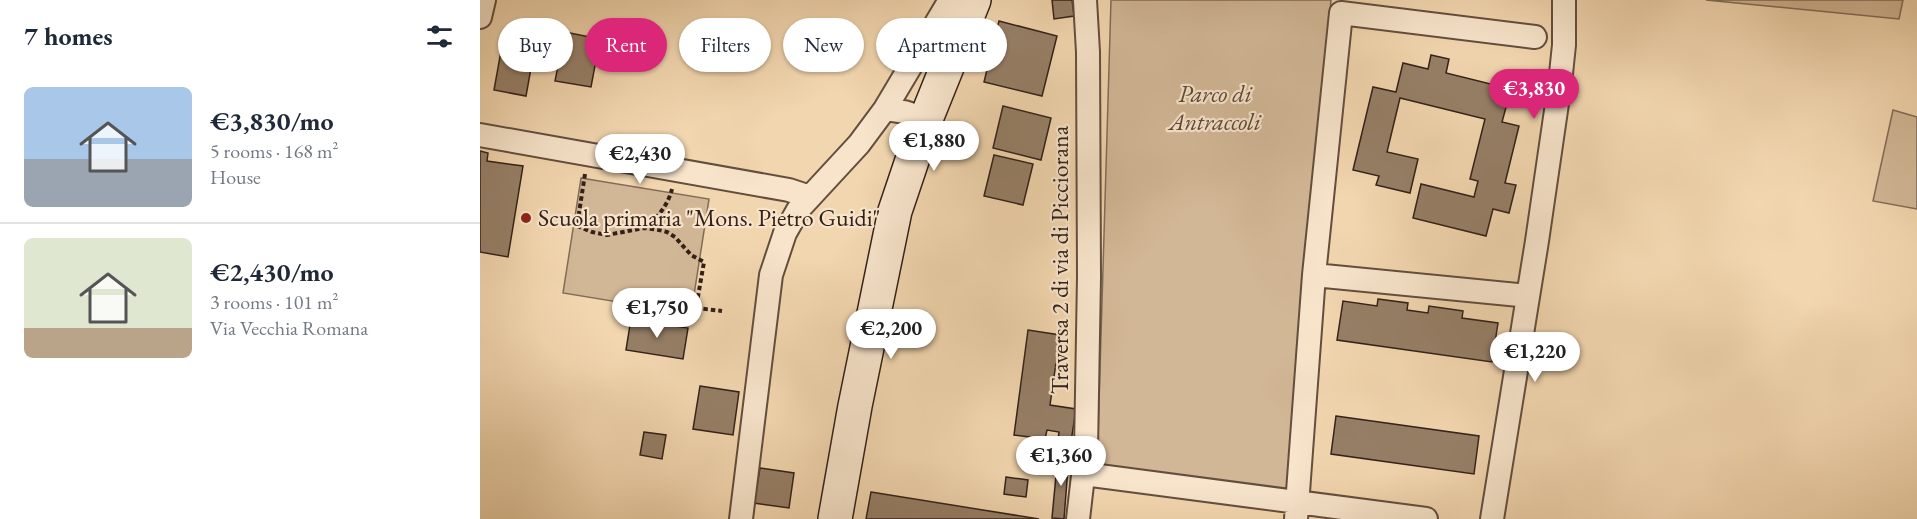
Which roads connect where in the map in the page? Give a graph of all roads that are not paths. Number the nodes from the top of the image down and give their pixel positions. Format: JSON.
{"nodes":[{"id":1,"x":484,"y":0,"type":"edge"},
{"id":2,"x":950,"y":0,"type":"edge"},
{"id":3,"x":974,"y":0,"type":"edge"},
{"id":4,"x":1085,"y":0,"type":"edge"},
{"id":5,"x":1564,"y":0,"type":"edge"},
{"id":6,"x":480,"y":17,"type":"edge"},
{"id":7,"x":1535,"y":37,"type":"dead end"},
{"id":8,"x":897,"y":89,"type":"junction"},
{"id":9,"x":930,"y":107,"type":"junction"},
{"id":10,"x":885,"y":109,"type":"junction"},
{"id":11,"x":480,"y":135,"type":"edge"},
{"id":12,"x":810,"y":197,"type":"junction"},
{"id":13,"x":1314,"y":275,"type":"junction"},
{"id":14,"x":1528,"y":296,"type":"junction"},
{"id":15,"x":1084,"y":474,"type":"junction"},
{"id":16,"x":1297,"y":511,"type":"edge"},
{"id":17,"x":741,"y":519,"type":"edge"},
{"id":18,"x":835,"y":519,"type":"edge"},
{"id":19,"x":1078,"y":519,"type":"edge"},
{"id":20,"x":1426,"y":519,"type":"edge"},
{"id":21,"x":1492,"y":519,"type":"edge"}],
"edges":[{"from":1,"to":6,"type":"street"},
{"from":2,"to":8,"type":"street"},
{"from":3,"to":9,"type":"main road"},
{"from":4,"to":15,"type":"street","name":"Traversa 2 di via di Picciorana"},
{"from":5,"to":14,"type":"street"},
{"from":7,"to":13,"type":"street"},
{"from":8,"to":9,"type":"street"},
{"from":8,"to":10,"type":"street"},
{"from":9,"to":10,"type":"street"},
{"from":9,"to":18,"type":"main road"},
{"from":10,"to":12,"type":"street"},
{"from":11,"to":12,"type":"street"},
{"from":12,"to":17,"type":"street"},
{"from":13,"to":14,"type":"street"},
{"from":13,"to":16,"type":"street"},
{"from":14,"to":21,"type":"street"},
{"from":15,"to":16,"type":"street"},
{"from":15,"to":19,"type":"street","name":"Traversa 2 di via di Picciorana"},
{"from":16,"to":20,"type":"street"}]}
